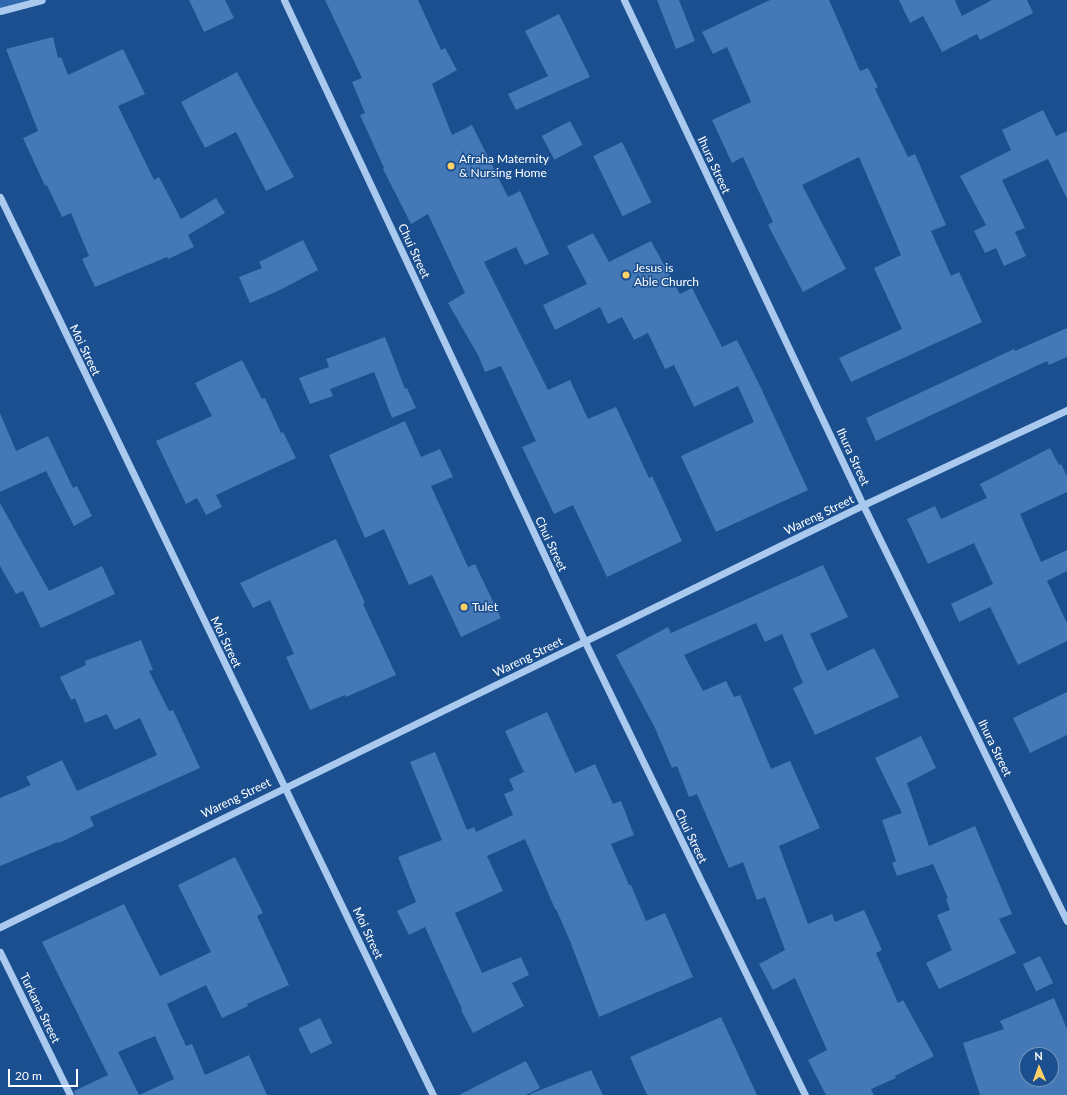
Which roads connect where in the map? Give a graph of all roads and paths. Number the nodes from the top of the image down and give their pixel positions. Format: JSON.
{"nodes":[{"id":1,"x":42,"y":0,"type":"edge"},
{"id":2,"x":284,"y":0,"type":"edge"},
{"id":3,"x":624,"y":0,"type":"edge"},
{"id":4,"x":0,"y":11,"type":"edge"},
{"id":5,"x":0,"y":197,"type":"edge"},
{"id":6,"x":1067,"y":410,"type":"edge"},
{"id":7,"x":863,"y":506,"type":"junction"},
{"id":8,"x":585,"y":642,"type":"junction"},
{"id":9,"x":284,"y":787,"type":"junction"},
{"id":10,"x":1067,"y":921,"type":"edge"},
{"id":11,"x":0,"y":927,"type":"edge"},
{"id":12,"x":0,"y":952,"type":"edge"},
{"id":13,"x":70,"y":1095,"type":"edge"},
{"id":14,"x":433,"y":1095,"type":"edge"},
{"id":15,"x":805,"y":1095,"type":"edge"}],
"edges":[{"from":1,"to":4,"type":"street"},
{"from":2,"to":8,"type":"street","name":"Chui Street"},
{"from":3,"to":7,"type":"street","name":"Ihura Street"},
{"from":5,"to":9,"type":"street","name":"Moi Street"},
{"from":6,"to":7,"type":"street","name":"Wareng Street"},
{"from":7,"to":8,"type":"street","name":"Wareng Street"},
{"from":7,"to":10,"type":"street","name":"Ihura Street"},
{"from":8,"to":9,"type":"street","name":"Wareng Street"},
{"from":8,"to":15,"type":"street","name":"Chui Street"},
{"from":9,"to":11,"type":"street","name":"Wareng Street"},
{"from":9,"to":14,"type":"street","name":"Moi Street"},
{"from":12,"to":13,"type":"street","name":"Turkana Street"}]}
